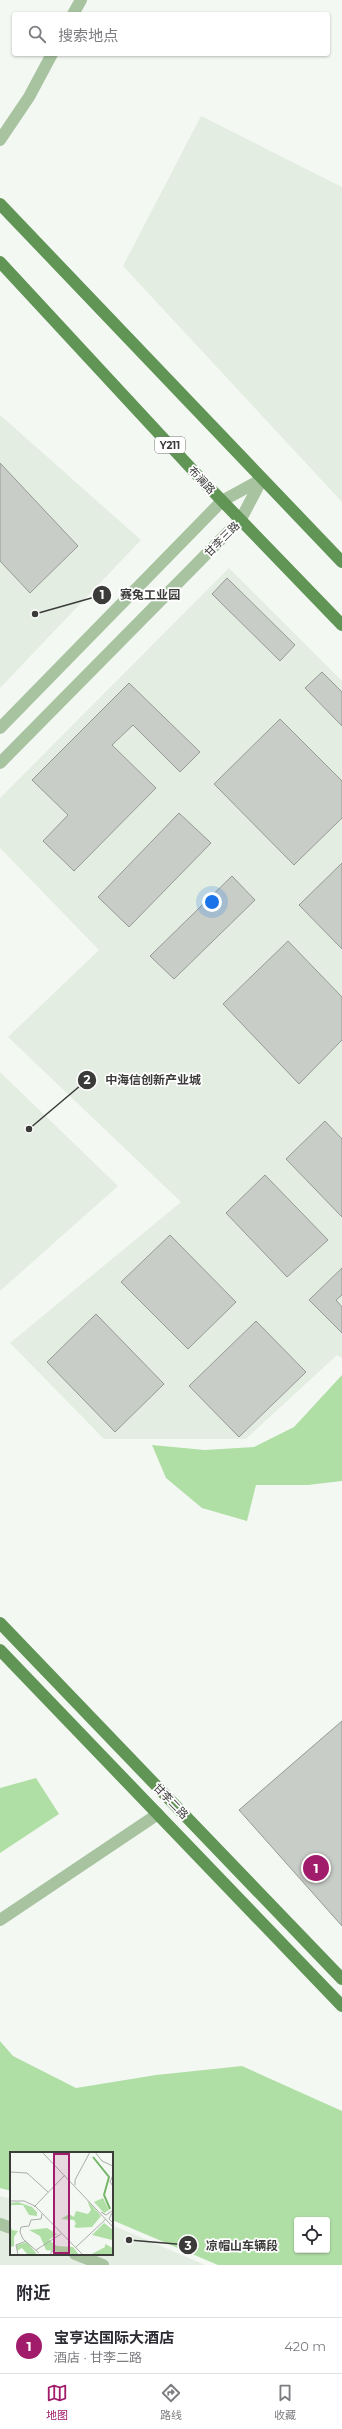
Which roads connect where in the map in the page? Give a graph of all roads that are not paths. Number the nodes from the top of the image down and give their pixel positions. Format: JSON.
{"nodes":[{"id":1,"x":81,"y":0,"type":"edge"},
{"id":2,"x":74,"y":12,"type":"edge"},
{"id":3,"x":51,"y":56,"type":"edge"},
{"id":4,"x":0,"y":140,"type":"edge"},
{"id":5,"x":0,"y":204,"type":"edge"},
{"id":6,"x":0,"y":262,"type":"edge"},
{"id":7,"x":262,"y":479,"type":"junction"},
{"id":8,"x":222,"y":501,"type":"junction"},
{"id":9,"x":241,"y":519,"type":"junction"},
{"id":10,"x":342,"y":562,"type":"edge"},
{"id":11,"x":342,"y":625,"type":"edge"},
{"id":12,"x":0,"y":728,"type":"edge"},
{"id":13,"x":0,"y":763,"type":"edge"},
{"id":14,"x":0,"y":1623,"type":"edge"},
{"id":15,"x":0,"y":1650,"type":"edge"},
{"id":16,"x":158,"y":1814,"type":"junction"},
{"id":17,"x":0,"y":1920,"type":"edge"},
{"id":18,"x":342,"y":1979,"type":"edge"},
{"id":19,"x":342,"y":2006,"type":"edge"},
{"id":20,"x":0,"y":2224,"type":"edge"},
{"id":21,"x":10,"y":2228,"type":"edge"},
{"id":22,"x":78,"y":2255,"type":"edge"},
{"id":23,"x":103,"y":2265,"type":"edge"}],
"edges":[{"from":1,"to":2,"type":"street"},
{"from":3,"to":4,"type":"street"},
{"from":5,"to":7,"type":"main road"},
{"from":6,"to":8,"type":"main road","name":"布澜路","number":"Y211"},
{"from":7,"to":8,"type":"street"},
{"from":7,"to":9,"type":"street","name":"甘李三路"},
{"from":7,"to":10,"type":"main road"},
{"from":8,"to":9,"type":"main road","name":"布澜路","number":"Y211"},
{"from":8,"to":12,"type":"street"},
{"from":9,"to":11,"type":"main road","name":"布澜路","number":"Y211"},
{"from":9,"to":13,"type":"street","name":"甘李三路"},
{"from":14,"to":18,"type":"main road","name":"甘李二路"},
{"from":15,"to":16,"type":"main road","name":"甘李二路"},
{"from":16,"to":17,"type":"street"},
{"from":16,"to":19,"type":"main road","name":"甘李二路"},
{"from":20,"to":21,"type":"street"},
{"from":22,"to":23,"type":"street"}]}
